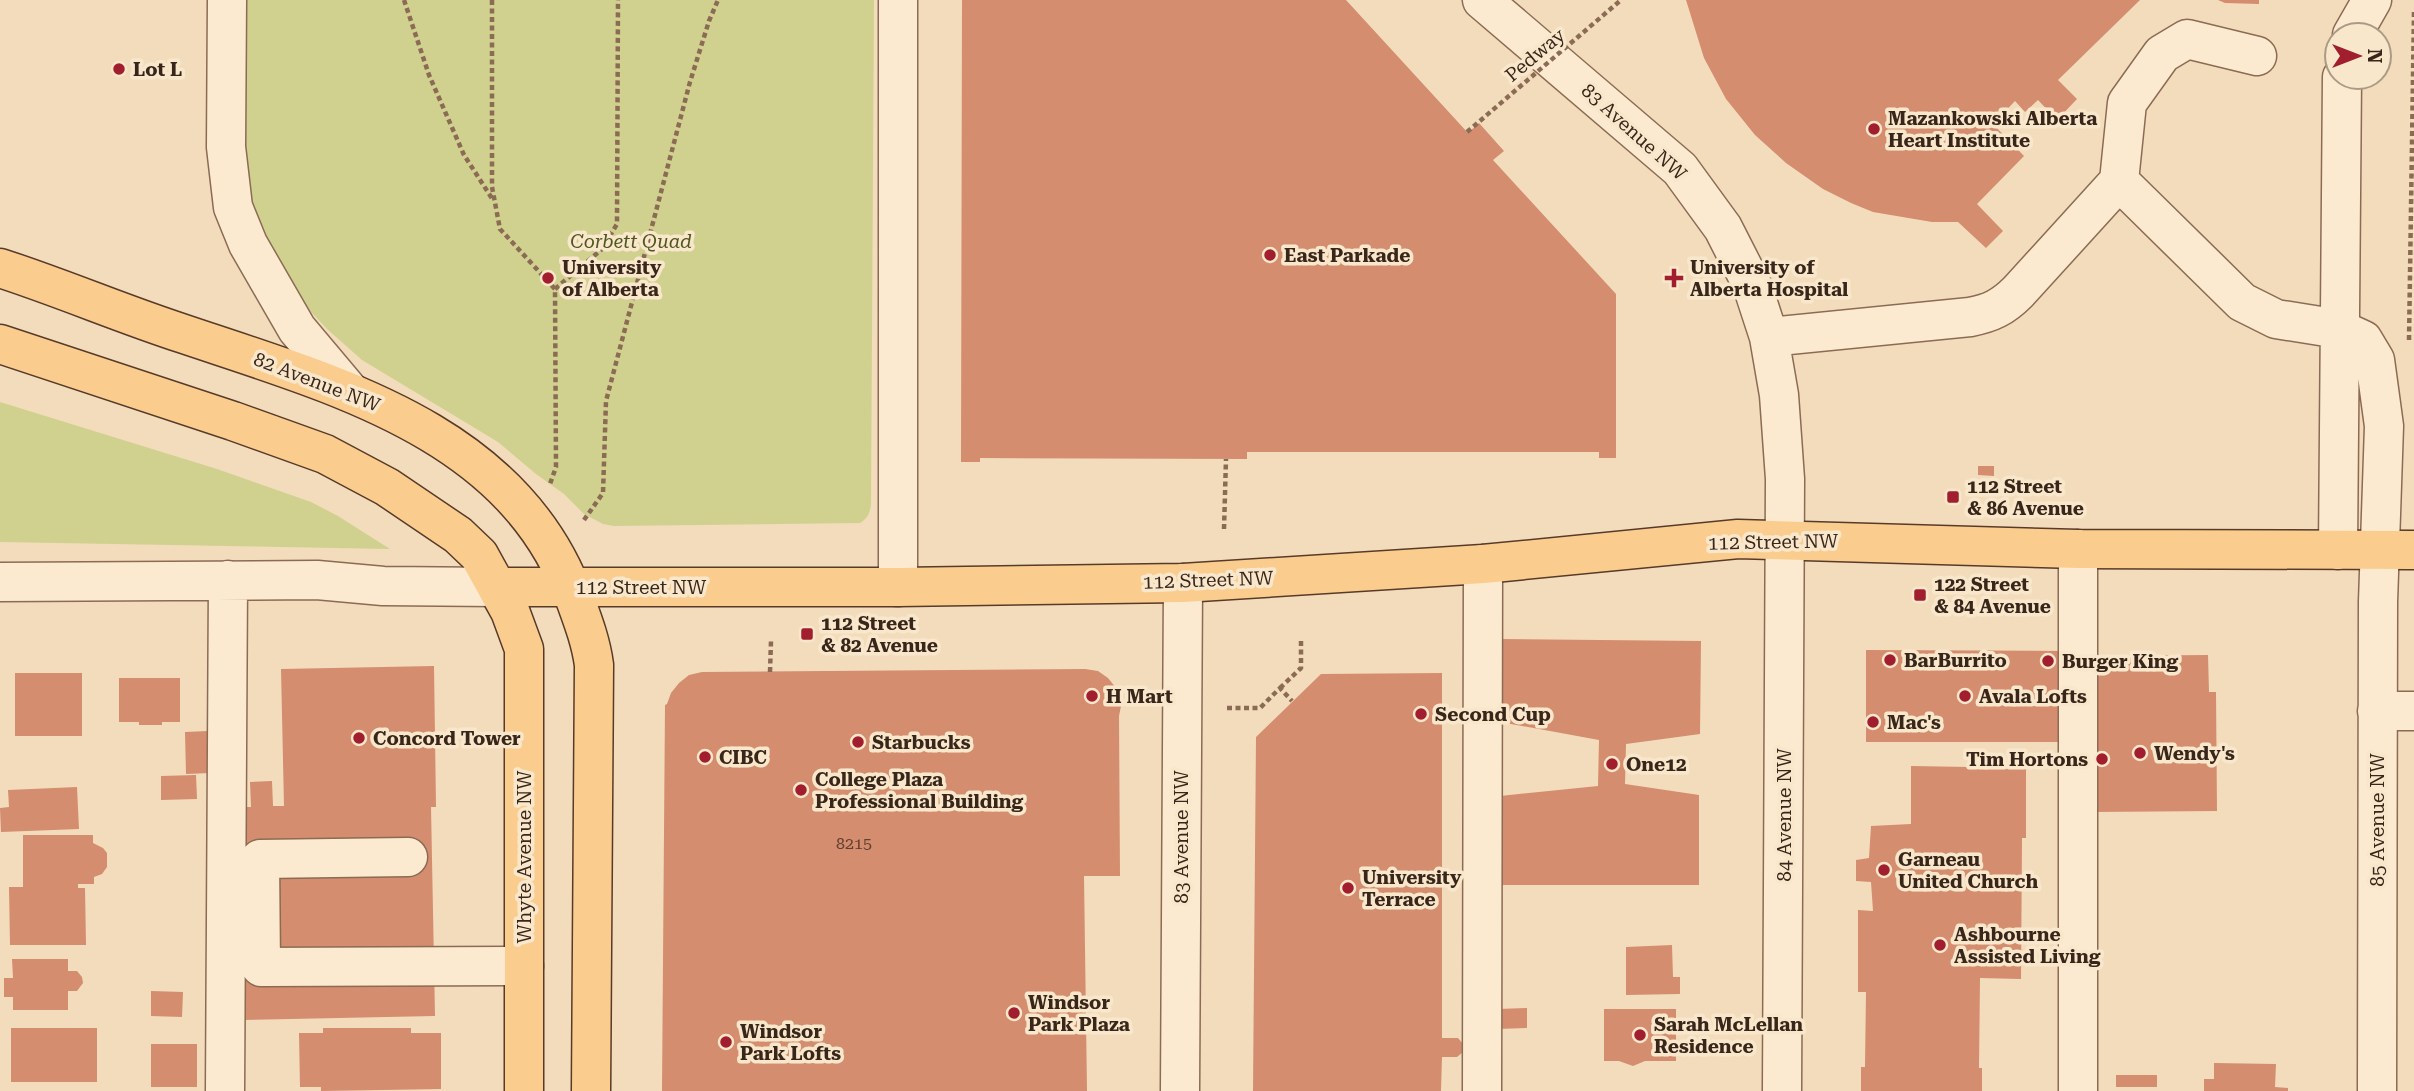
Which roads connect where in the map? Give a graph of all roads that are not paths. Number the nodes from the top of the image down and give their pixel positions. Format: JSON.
{"nodes":[{"id":1,"x":227,"y":0,"type":"edge"},
{"id":2,"x":898,"y":0,"type":"edge"},
{"id":3,"x":1482,"y":0,"type":"edge"},
{"id":4,"x":2372,"y":0,"type":"edge"},
{"id":5,"x":2360,"y":21,"type":"edge"},
{"id":6,"x":2257,"y":56,"type":"dead end"},
{"id":7,"x":2342,"y":91,"type":"edge"},
{"id":8,"x":2119,"y":181,"type":"junction"},
{"id":9,"x":0,"y":268,"type":"edge"},
{"id":10,"x":2340,"y":329,"type":"junction"},
{"id":11,"x":1769,"y":338,"type":"junction"},
{"id":12,"x":0,"y":344,"type":"edge"},
{"id":13,"x":351,"y":392,"type":"junction"},
{"id":14,"x":1786,"y":540,"type":"junction"},
{"id":15,"x":2078,"y":548,"type":"junction"},
{"id":16,"x":2338,"y":550,"type":"junction"},
{"id":17,"x":2397,"y":550,"type":"edge"},
{"id":18,"x":1483,"y":564,"type":"junction"},
{"id":19,"x":228,"y":580,"type":"junction"},
{"id":20,"x":0,"y":582,"type":"edge"},
{"id":21,"x":1183,"y":583,"type":"junction"},
{"id":22,"x":498,"y":587,"type":"junction"},
{"id":23,"x":571,"y":587,"type":"junction"},
{"id":24,"x":898,"y":587,"type":"junction"},
{"id":25,"x":2396,"y":711,"type":"edge"},
{"id":26,"x":408,"y":857,"type":"dead end"},
{"id":27,"x":524,"y":966,"type":"junction"},
{"id":28,"x":225,"y":1091,"type":"edge"},
{"id":29,"x":524,"y":1091,"type":"edge"},
{"id":30,"x":592,"y":1091,"type":"edge"},
{"id":31,"x":1180,"y":1091,"type":"edge"},
{"id":32,"x":1482,"y":1091,"type":"edge"},
{"id":33,"x":1782,"y":1091,"type":"edge"},
{"id":34,"x":2078,"y":1091,"type":"edge"},
{"id":35,"x":2377,"y":1091,"type":"edge"}],
"edges":[{"from":1,"to":13,"type":"street"},
{"from":2,"to":24,"type":"street"},
{"from":3,"to":11,"type":"street","name":"83 Avenue NW"},
{"from":4,"to":5,"type":"street"},
{"from":6,"to":8,"type":"street"},
{"from":7,"to":10,"type":"street"},
{"from":8,"to":10,"type":"street"},
{"from":8,"to":11,"type":"street"},
{"from":9,"to":13,"type":"main road","name":"82 Avenue NW"},
{"from":10,"to":16,"type":"street"},
{"from":10,"to":17,"type":"street","name":"85 Avenue NW"},
{"from":11,"to":14,"type":"street","name":"83 Avenue NW"},
{"from":12,"to":22,"type":"main road"},
{"from":13,"to":23,"type":"main road","name":"82 Avenue NW"},
{"from":14,"to":15,"type":"main road","name":"112 Street NW"},
{"from":14,"to":18,"type":"main road","name":"112 Street NW"},
{"from":14,"to":33,"type":"street","name":"84 Avenue NW"},
{"from":15,"to":16,"type":"main road","name":"112 Street NW"},
{"from":15,"to":34,"type":"street"},
{"from":16,"to":17,"type":"main road","name":"112 Street NW"},
{"from":17,"to":25,"type":"street","name":"85 Avenue NW"},
{"from":18,"to":21,"type":"main road","name":"112 Street NW"},
{"from":18,"to":32,"type":"street"},
{"from":19,"to":20,"type":"street","name":"112 Street NW"},
{"from":19,"to":22,"type":"street","name":"112 Street NW"},
{"from":19,"to":28,"type":"street"},
{"from":21,"to":24,"type":"main road","name":"112 Street NW"},
{"from":21,"to":31,"type":"street","name":"83 Avenue NW"},
{"from":22,"to":23,"type":"main road","name":"112 Street NW"},
{"from":22,"to":27,"type":"main road","name":"Whyte Avenue NW"},
{"from":23,"to":24,"type":"main road","name":"112 Street NW"},
{"from":23,"to":30,"type":"main road"},
{"from":25,"to":35,"type":"street","name":"85 Avenue NW"},
{"from":26,"to":27,"type":"street"},
{"from":27,"to":29,"type":"main road","name":"Whyte Avenue NW"}]}
